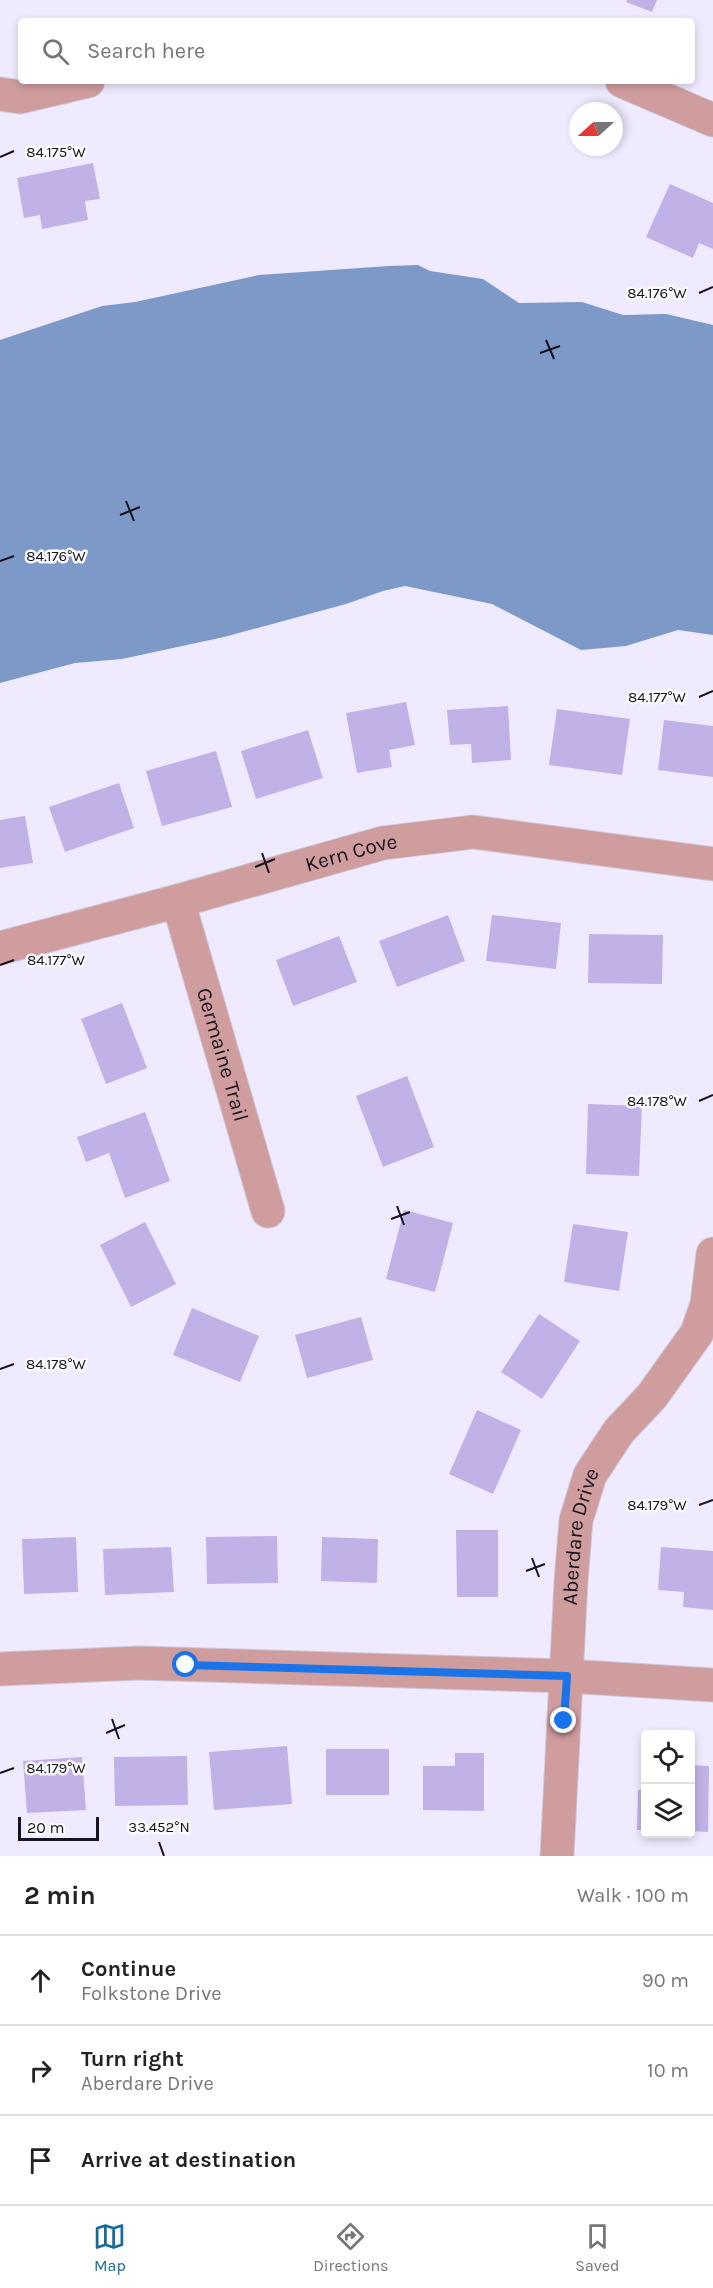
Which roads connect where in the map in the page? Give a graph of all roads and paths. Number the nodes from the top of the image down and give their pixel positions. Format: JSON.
{"nodes":[{"id":1,"x":75,"y":84,"type":"edge"},
{"id":2,"x":629,"y":84,"type":"edge"},
{"id":3,"x":0,"y":94,"type":"edge"},
{"id":4,"x":713,"y":120,"type":"edge"},
{"id":5,"x":713,"y":864,"type":"edge"},
{"id":6,"x":178,"y":901,"type":"junction"},
{"id":7,"x":0,"y":948,"type":"edge"},
{"id":8,"x":268,"y":1211,"type":"dead end"},
{"id":9,"x":713,"y":1254,"type":"edge"},
{"id":10,"x":0,"y":1669,"type":"edge"},
{"id":11,"x":567,"y":1676,"type":"junction"},
{"id":12,"x":713,"y":1685,"type":"edge"},
{"id":13,"x":557,"y":1856,"type":"edge"}],
"edges":[{"from":1,"to":3,"type":"street"},
{"from":2,"to":4,"type":"street"},
{"from":5,"to":6,"type":"street","name":"Kern Cove"},
{"from":6,"to":7,"type":"street","name":"Kern Cove"},
{"from":6,"to":8,"type":"street","name":"Germaine Trail"},
{"from":9,"to":11,"type":"street","name":"Aberdare Drive"},
{"from":10,"to":11,"type":"street"},
{"from":11,"to":12,"type":"street"},
{"from":11,"to":13,"type":"street","name":"Aberdare Drive"}]}
